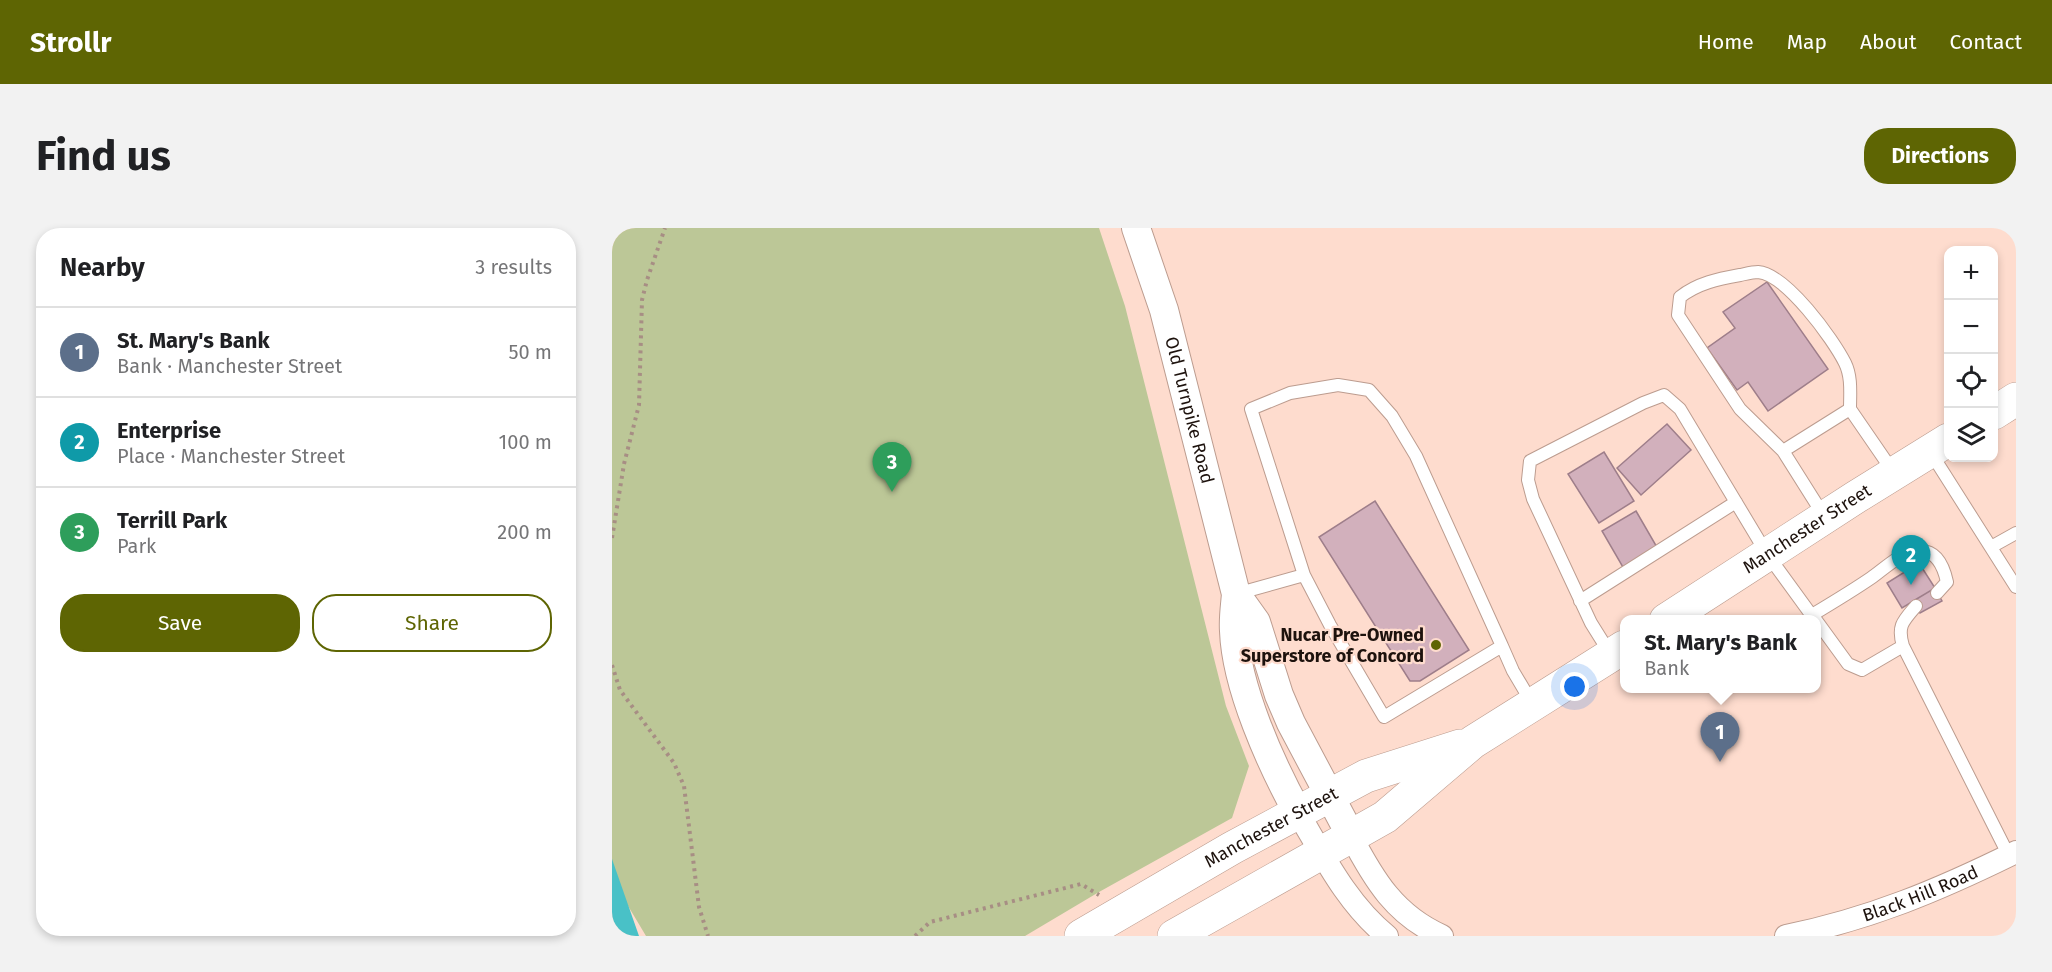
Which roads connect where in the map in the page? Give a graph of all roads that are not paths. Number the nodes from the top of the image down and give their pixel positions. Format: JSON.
{"nodes":[{"id":1,"x":1136,"y":228,"type":"edge"},
{"id":2,"x":2016,"y":399,"type":"edge"},
{"id":3,"x":1850,"y":409,"type":"junction"},
{"id":4,"x":1998,"y":410,"type":"edge"},
{"id":5,"x":1939,"y":446,"type":"edge"},
{"id":6,"x":1783,"y":451,"type":"junction"},
{"id":7,"x":1894,"y":474,"type":"junction"},
{"id":8,"x":1736,"y":502,"type":"junction"},
{"id":9,"x":1824,"y":517,"type":"junction"},
{"id":10,"x":2016,"y":533,"type":"edge"},
{"id":11,"x":1991,"y":547,"type":"junction"},
{"id":12,"x":1767,"y":554,"type":"junction"},
{"id":13,"x":1304,"y":575,"type":"junction"},
{"id":14,"x":2016,"y":587,"type":"edge"},
{"id":15,"x":1937,"y":593,"type":"dead end"},
{"id":16,"x":1236,"y":594,"type":"junction"},
{"id":17,"x":1580,"y":601,"type":"junction"},
{"id":18,"x":1916,"y":606,"type":"dead end"},
{"id":19,"x":1674,"y":615,"type":"edge"},
{"id":20,"x":1813,"y":615,"type":"edge"},
{"id":21,"x":1819,"y":615,"type":"edge"},
{"id":22,"x":1821,"y":626,"type":"edge"},
{"id":23,"x":1503,"y":646,"type":"junction"},
{"id":24,"x":1903,"y":646,"type":"junction"},
{"id":25,"x":1618,"y":651,"type":"edge"},
{"id":26,"x":1533,"y":704,"type":"junction"},
{"id":27,"x":1473,"y":742,"type":"junction"},
{"id":28,"x":1330,"y":795,"type":"junction"},
{"id":29,"x":1298,"y":813,"type":"junction"},
{"id":30,"x":1351,"y":836,"type":"junction"},
{"id":31,"x":1322,"y":852,"type":"junction"},
{"id":32,"x":2013,"y":854,"type":"edge"},
{"id":33,"x":1081,"y":936,"type":"edge"},
{"id":34,"x":1174,"y":936,"type":"edge"},
{"id":35,"x":1387,"y":936,"type":"edge"},
{"id":36,"x":1442,"y":936,"type":"edge"},
{"id":37,"x":1786,"y":936,"type":"edge"}],
"edges":[{"from":1,"to":16,"type":"street","name":"Old Turnpike Road"},
{"from":2,"to":4,"type":"main road"},
{"from":3,"to":6,"type":"lane"},
{"from":3,"to":6,"type":"lane"},
{"from":3,"to":7,"type":"lane"},
{"from":5,"to":7,"type":"main road","name":"Manchester Street"},
{"from":5,"to":11,"type":"lane"},
{"from":6,"to":9,"type":"lane"},
{"from":7,"to":9,"type":"main road","name":"Manchester Street"},
{"from":8,"to":12,"type":"lane"},
{"from":8,"to":17,"type":"lane"},
{"from":8,"to":17,"type":"lane"},
{"from":9,"to":12,"type":"main road","name":"Manchester Street"},
{"from":10,"to":11,"type":"lane"},
{"from":11,"to":14,"type":"lane"},
{"from":12,"to":19,"type":"main road","name":"Manchester Street"},
{"from":12,"to":20,"type":"lane"},
{"from":13,"to":16,"type":"lane"},
{"from":13,"to":23,"type":"lane"},
{"from":13,"to":23,"type":"lane"},
{"from":15,"to":21,"type":"lane"},
{"from":16,"to":28,"type":"street","name":"Old Turnpike Road"},
{"from":16,"to":29,"type":"street","name":"Old Turnpike Road"},
{"from":17,"to":25,"type":"lane"},
{"from":18,"to":24,"type":"lane"},
{"from":22,"to":24,"type":"lane"},
{"from":23,"to":26,"type":"lane"},
{"from":24,"to":32,"type":"lane"},
{"from":25,"to":26,"type":"main road","name":"Manchester Street"},
{"from":26,"to":27,"type":"main road","name":"Manchester Street"},
{"from":27,"to":28,"type":"main road","name":"Manchester Street"},
{"from":27,"to":30,"type":"main road","name":"Manchester Street"},
{"from":28,"to":29,"type":"main road","name":"Manchester Street"},
{"from":28,"to":30,"type":"street","name":"Old Turnpike Road"},
{"from":29,"to":31,"type":"street"},
{"from":29,"to":33,"type":"main road","name":"Manchester Street"},
{"from":30,"to":31,"type":"main road","name":"Manchester Street"},
{"from":30,"to":36,"type":"street"},
{"from":31,"to":34,"type":"main road","name":"Manchester Street"},
{"from":31,"to":35,"type":"street"},
{"from":32,"to":37,"type":"street","name":"Black Hill Road"}]}
